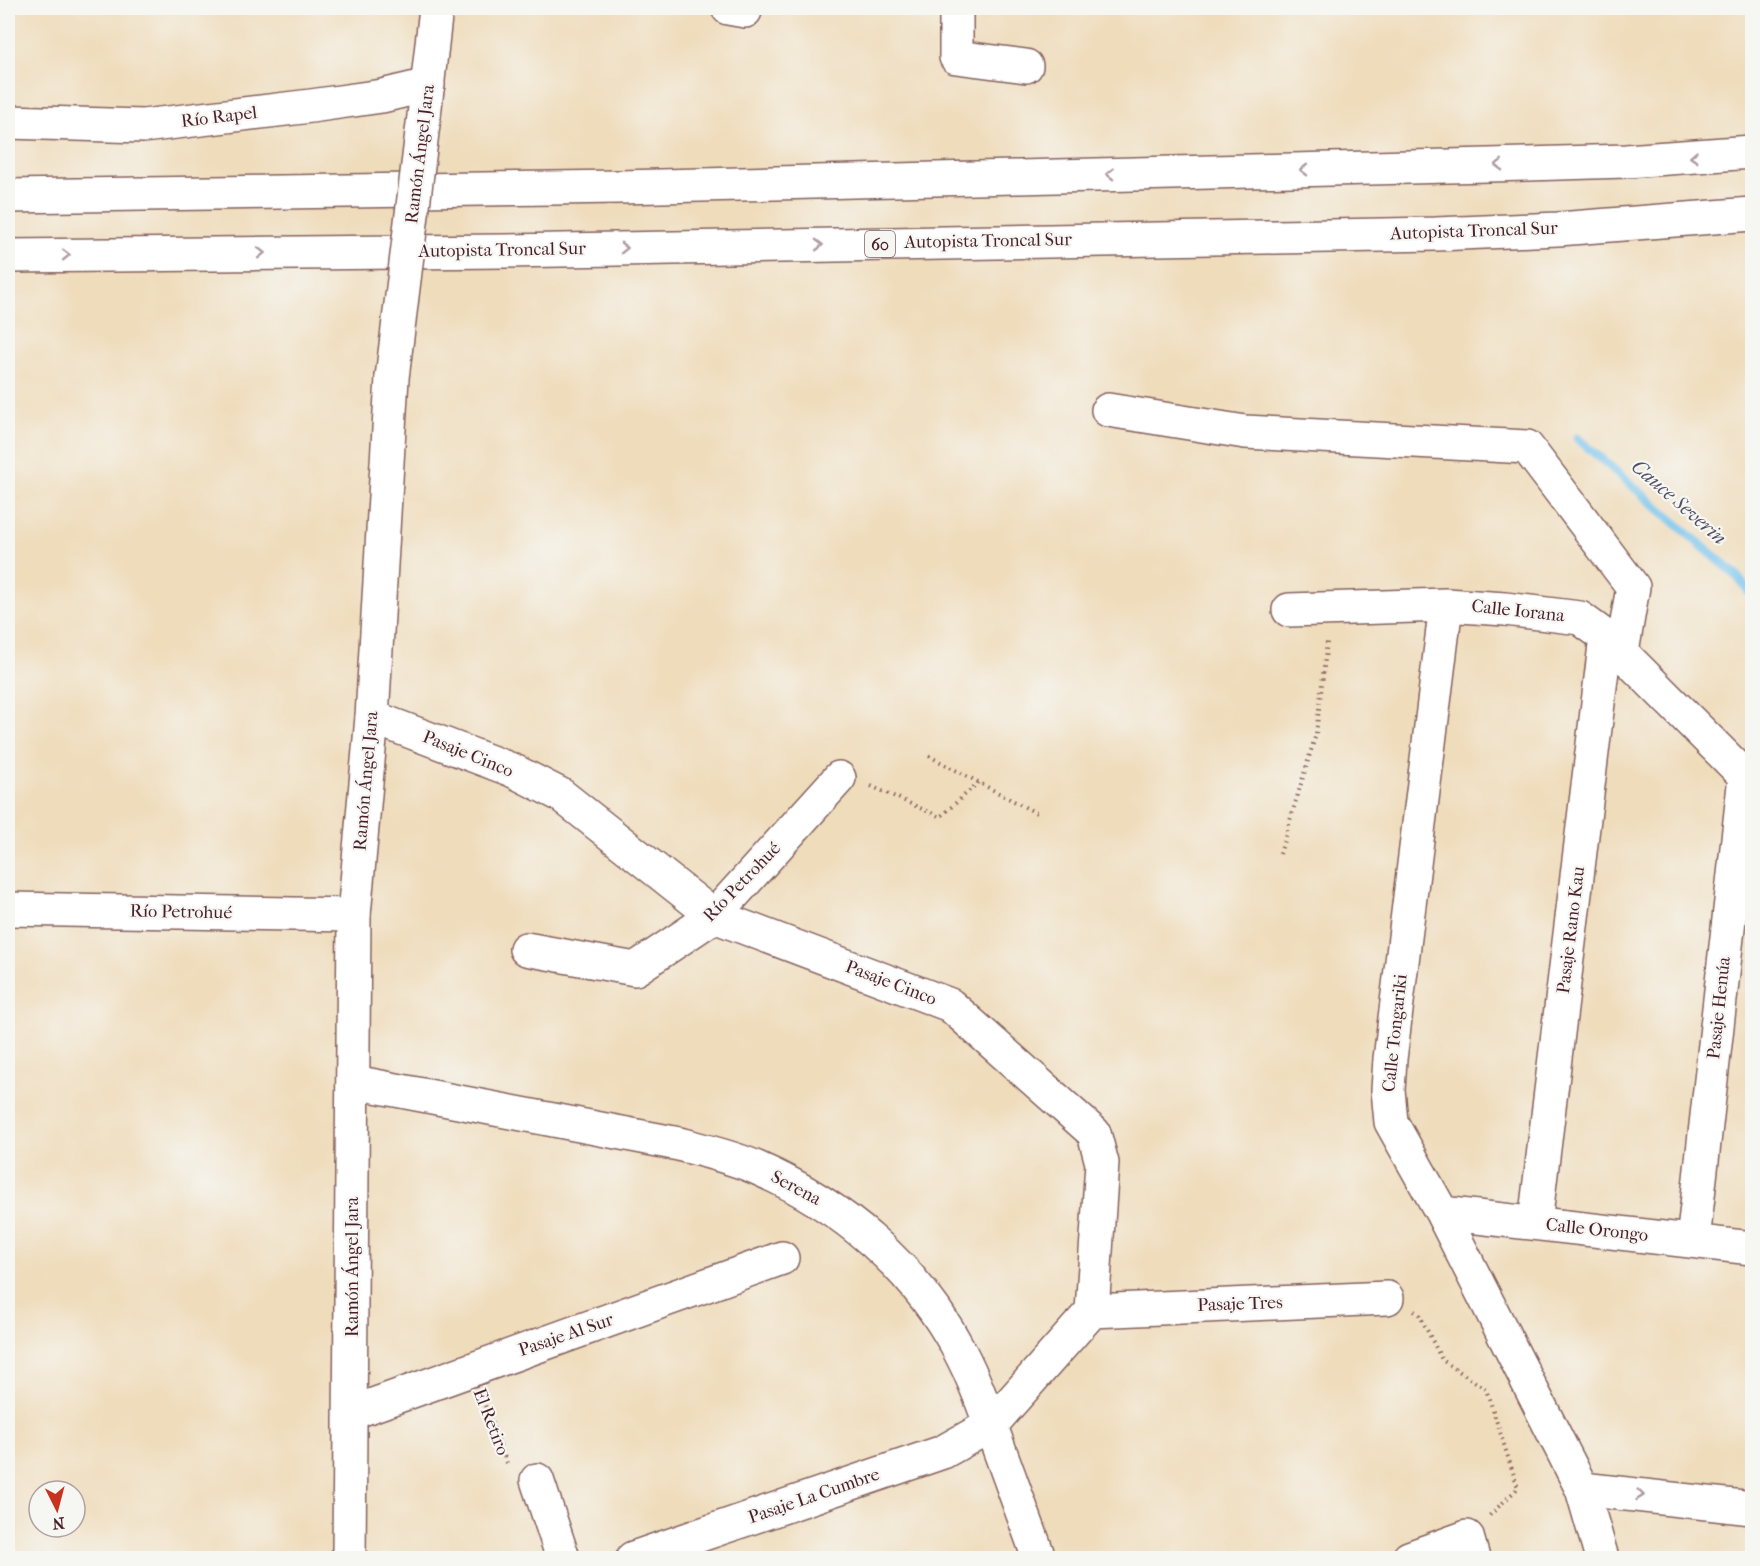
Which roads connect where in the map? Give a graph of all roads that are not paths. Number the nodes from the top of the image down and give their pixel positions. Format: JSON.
{"nodes":[{"id":1,"x":436,"y":8,"type":"edge"},
{"id":2,"x":728,"y":8,"type":"edge"},
{"id":3,"x":746,"y":8,"type":"edge"},
{"id":4,"x":956,"y":8,"type":"edge"},
{"id":5,"x":1026,"y":66,"type":"dead end"},
{"id":6,"x":426,"y":100,"type":"junction"},
{"id":7,"x":8,"y":122,"type":"edge"},
{"id":8,"x":1752,"y":152,"type":"edge"},
{"id":9,"x":8,"y":196,"type":"edge"},
{"id":10,"x":1752,"y":214,"type":"edge"},
{"id":11,"x":8,"y":256,"type":"edge"},
{"id":12,"x":1108,"y":410,"type":"dead end"},
{"id":13,"x":1446,"y":605,"type":"junction"},
{"id":14,"x":1289,"y":610,"type":"dead end"},
{"id":15,"x":1614,"y":644,"type":"junction"},
{"id":16,"x":372,"y":717,"type":"junction"},
{"id":17,"x":839,"y":778,"type":"road end"},
{"id":18,"x":1749,"y":780,"type":"edge"},
{"id":19,"x":8,"y":909,"type":"edge"},
{"id":20,"x":354,"y":915,"type":"junction"},
{"id":21,"x":714,"y":916,"type":"junction"},
{"id":22,"x":526,"y":949,"type":"dead end"},
{"id":23,"x":354,"y":1082,"type":"junction"},
{"id":24,"x":1442,"y":1213,"type":"junction"},
{"id":25,"x":1535,"y":1223,"type":"junction"},
{"id":26,"x":1694,"y":1241,"type":"junction"},
{"id":27,"x":1752,"y":1248,"type":"edge"},
{"id":28,"x":783,"y":1258,"type":"dead end"},
{"id":29,"x":1387,"y":1298,"type":"road end"},
{"id":30,"x":1092,"y":1311,"type":"junction"},
{"id":31,"x":351,"y":1413,"type":"junction"},
{"id":32,"x":991,"y":1425,"type":"junction"},
{"id":33,"x":537,"y":1480,"type":"road end"},
{"id":34,"x":1582,"y":1489,"type":"junction"},
{"id":35,"x":1752,"y":1508,"type":"edge"},
{"id":36,"x":1470,"y":1548,"type":"edge"},
{"id":37,"x":350,"y":1558,"type":"edge"},
{"id":38,"x":563,"y":1558,"type":"edge"},
{"id":39,"x":633,"y":1558,"type":"edge"},
{"id":40,"x":1039,"y":1558,"type":"edge"},
{"id":41,"x":1409,"y":1558,"type":"edge"},
{"id":42,"x":1602,"y":1558,"type":"edge"}],
"edges":[{"from":1,"to":6,"type":"main road","name":"Ramón Ángel Jara"},
{"from":2,"to":3,"type":"main road"},
{"from":4,"to":5,"type":"main road"},
{"from":6,"to":7,"type":"main road","name":"Río Rapel"},
{"from":6,"to":16,"type":"main road","name":"Ramón Ángel Jara","bridge":true},
{"from":8,"to":9,"type":"main road","one_way":true},
{"from":11,"to":10,"type":"main road","name":"Autopista Troncal Sur","number":"60","one_way":true},
{"from":12,"to":15,"type":"main road","name":"Pasaje Rano Kau"},
{"from":13,"to":14,"type":"main road","name":"Calle Iorana"},
{"from":13,"to":15,"type":"main road","name":"Calle Iorana"},
{"from":13,"to":24,"type":"main road","name":"Calle Tongariki"},
{"from":15,"to":18,"type":"main road","name":"Calle Iorana"},
{"from":15,"to":25,"type":"main road","name":"Pasaje Rano Kau"},
{"from":16,"to":20,"type":"main road","name":"Ramón Ángel Jara"},
{"from":16,"to":21,"type":"main road","name":"Pasaje Cinco"},
{"from":17,"to":21,"type":"main road","name":"Río Petrohué"},
{"from":18,"to":26,"type":"main road","name":"Pasaje Henúa"},
{"from":19,"to":20,"type":"main road","name":"Río Petrohué"},
{"from":20,"to":23,"type":"main road","name":"Ramón Ángel Jara"},
{"from":21,"to":22,"type":"main road","name":"Río Petrohué"},
{"from":21,"to":30,"type":"main road","name":"Pasaje Cinco"},
{"from":23,"to":31,"type":"main road","name":"Ramón Ángel Jara"},
{"from":23,"to":32,"type":"main road","name":"Serena"},
{"from":24,"to":25,"type":"main road","name":"Calle Orongo"},
{"from":24,"to":34,"type":"main road","name":"Calle Tongariki"},
{"from":25,"to":26,"type":"main road","name":"Calle Orongo"},
{"from":26,"to":27,"type":"main road","name":"Calle Orongo"},
{"from":28,"to":31,"type":"main road","name":"Pasaje Al Sur"},
{"from":29,"to":30,"type":"main road","name":"Pasaje Tres"},
{"from":30,"to":32,"type":"main road"},
{"from":31,"to":37,"type":"main road","name":"Ramón Ángel Jara"},
{"from":32,"to":39,"type":"main road","name":"Pasaje La Cumbre"},
{"from":32,"to":40,"type":"main road","name":"Serena"},
{"from":33,"to":38,"type":"main road"},
{"from":34,"to":35,"type":"main road","one_way":true},
{"from":34,"to":42,"type":"main road","name":"Calle Tongariki"},
{"from":36,"to":41,"type":"main road"}]}
